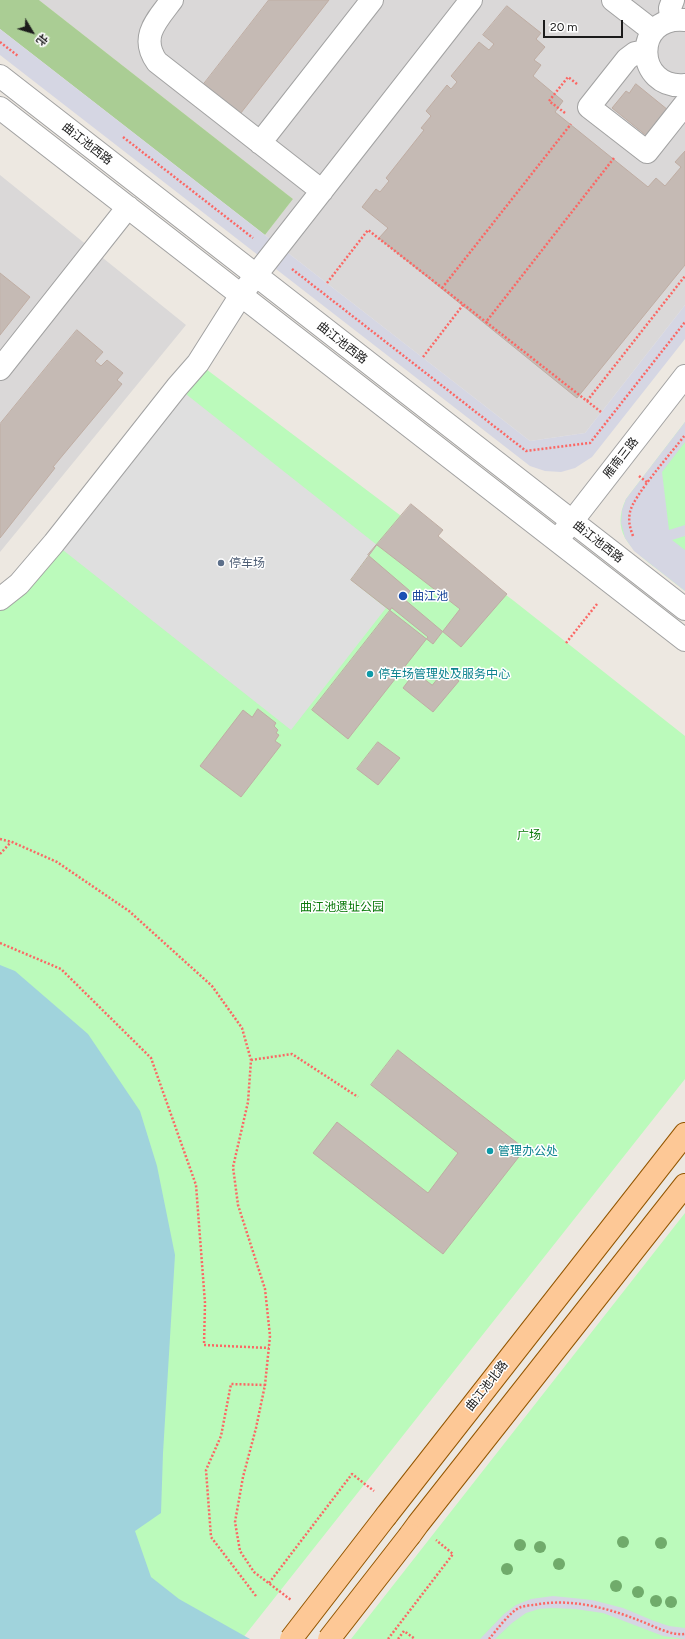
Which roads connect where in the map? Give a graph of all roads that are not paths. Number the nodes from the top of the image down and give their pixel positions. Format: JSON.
{"nodes":[{"id":1,"x":172,"y":0,"type":"edge"},
{"id":2,"x":372,"y":0,"type":"edge"},
{"id":3,"x":472,"y":0,"type":"edge"},
{"id":4,"x":613,"y":0,"type":"edge"},
{"id":5,"x":676,"y":13,"type":"edge"},
{"id":6,"x":649,"y":41,"type":"junction"},
{"id":7,"x":0,"y":76,"type":"edge"},
{"id":8,"x":685,"y":85,"type":"edge"},
{"id":9,"x":685,"y":104,"type":"edge"},
{"id":10,"x":0,"y":108,"type":"edge"},
{"id":11,"x":260,"y":143,"type":"junction"},
{"id":12,"x":322,"y":191,"type":"junction"},
{"id":13,"x":128,"y":207,"type":"junction"},
{"id":14,"x":256,"y":275,"type":"junction"},
{"id":15,"x":241,"y":295,"type":"junction"},
{"id":16,"x":0,"y":369,"type":"edge"},
{"id":17,"x":685,"y":376,"type":"edge"},
{"id":18,"x":572,"y":521,"type":"junction"},
{"id":19,"x":557,"y":540,"type":"junction"},
{"id":20,"x":0,"y":599,"type":"edge"},
{"id":21,"x":685,"y":609,"type":"edge"},
{"id":22,"x":685,"y":640,"type":"edge"},
{"id":23,"x":685,"y":1134,"type":"edge"},
{"id":24,"x":685,"y":1185,"type":"edge"},
{"id":25,"x":290,"y":1639,"type":"edge"},
{"id":26,"x":328,"y":1639,"type":"edge"}],
"edges":[{"from":1,"to":11,"type":"street"},
{"from":2,"to":11,"type":"street"},
{"from":3,"to":12,"type":"street"},
{"from":4,"to":6,"type":"street"},
{"from":5,"to":6,"type":"street"},
{"from":6,"to":8,"type":"street"},
{"from":6,"to":9,"type":"street"},
{"from":7,"to":14,"type":"street","name":"曲江池西路"},
{"from":10,"to":13,"type":"street","name":"曲江池西路"},
{"from":11,"to":12,"type":"street"},
{"from":12,"to":14,"type":"street"},
{"from":13,"to":15,"type":"street","name":"曲江池西路"},
{"from":13,"to":16,"type":"street"},
{"from":14,"to":15,"type":"street"},
{"from":14,"to":18,"type":"street","name":"曲江池西路"},
{"from":15,"to":19,"type":"street","name":"曲江池西路"},
{"from":15,"to":20,"type":"street"},
{"from":17,"to":18,"type":"street","name":"雁南三路"},
{"from":18,"to":19,"type":"street","name":"雁南三路"},
{"from":18,"to":21,"type":"street","name":"曲江池西路"},
{"from":19,"to":22,"type":"street","name":"曲江池西路"},
{"from":23,"to":25,"type":"main road","name":"曲江池北路","bridge":true},
{"from":24,"to":26,"type":"main road","bridge":true}]}
